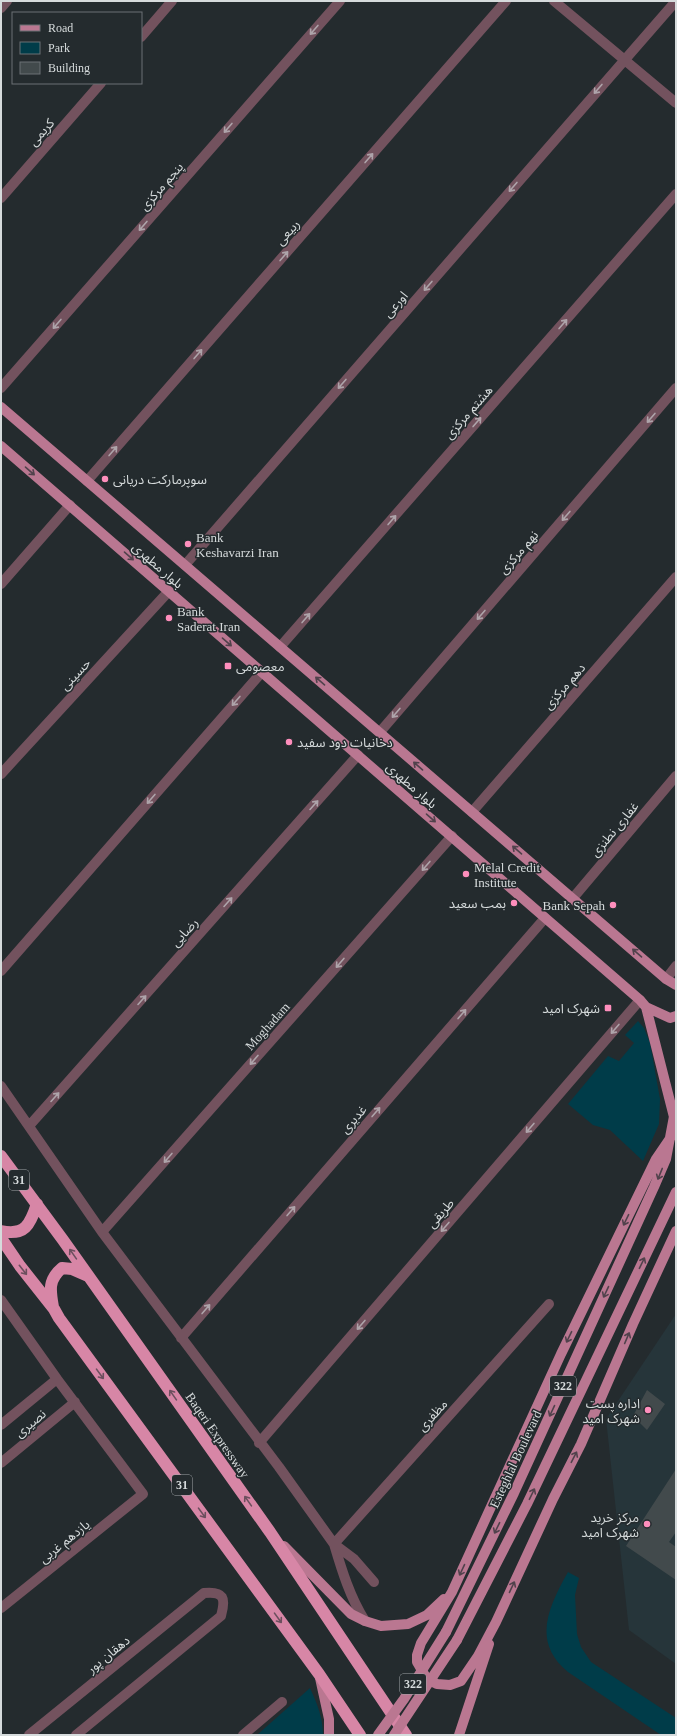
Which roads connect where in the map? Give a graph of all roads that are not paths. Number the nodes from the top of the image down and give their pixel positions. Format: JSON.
{"nodes":[{"id":1,"x":7,"y":1,"type":"edge"},
{"id":2,"x":172,"y":1,"type":"edge"},
{"id":3,"x":340,"y":1,"type":"edge"},
{"id":4,"x":506,"y":1,"type":"edge"},
{"id":5,"x":554,"y":1,"type":"edge"},
{"id":6,"x":676,"y":1,"type":"edge"},
{"id":7,"x":1,"y":8,"type":"edge"},
{"id":8,"x":142,"y":36,"type":"edge"},
{"id":9,"x":624,"y":60,"type":"junction"},
{"id":10,"x":100,"y":84,"type":"edge"},
{"id":11,"x":676,"y":103,"type":"edge"},
{"id":12,"x":676,"y":194,"type":"edge"},
{"id":13,"x":1,"y":198,"type":"edge"},
{"id":14,"x":1,"y":388,"type":"edge"},
{"id":15,"x":676,"y":388,"type":"edge"},
{"id":16,"x":1,"y":407,"type":"edge"},
{"id":17,"x":1,"y":446,"type":"edge"},
{"id":18,"x":87,"y":481,"type":"junction"},
{"id":19,"x":70,"y":505,"type":"junction"},
{"id":20,"x":185,"y":565,"type":"junction"},
{"id":21,"x":676,"y":577,"type":"edge"},
{"id":22,"x":1,"y":584,"type":"edge"},
{"id":23,"x":169,"y":591,"type":"junction"},
{"id":24,"x":280,"y":647,"type":"junction"},
{"id":25,"x":262,"y":672,"type":"junction"},
{"id":26,"x":380,"y":732,"type":"junction"},
{"id":27,"x":358,"y":755,"type":"junction"},
{"id":28,"x":1,"y":774,"type":"edge"},
{"id":29,"x":676,"y":776,"type":"edge"},
{"id":30,"x":472,"y":812,"type":"junction"},
{"id":31,"x":452,"y":836,"type":"junction"},
{"id":32,"x":573,"y":898,"type":"junction"},
{"id":33,"x":545,"y":918,"type":"junction"},
{"id":34,"x":676,"y":966,"type":"edge"},
{"id":35,"x":1,"y":970,"type":"edge"},
{"id":36,"x":666,"y":979,"type":"junction"},
{"id":37,"x":676,"y":985,"type":"edge"},
{"id":38,"x":643,"y":1003,"type":"junction"},
{"id":39,"x":676,"y":1016,"type":"edge"},
{"id":40,"x":1,"y":1086,"type":"edge"},
{"id":41,"x":676,"y":1105,"type":"edge"},
{"id":42,"x":674,"y":1117,"type":"junction"},
{"id":43,"x":30,"y":1126,"type":"junction"},
{"id":44,"x":671,"y":1137,"type":"junction"},
{"id":45,"x":1,"y":1156,"type":"edge"},
{"id":46,"x":676,"y":1192,"type":"edge"},
{"id":47,"x":37,"y":1204,"type":"junction"},
{"id":48,"x":1,"y":1231,"type":"edge"},
{"id":49,"x":676,"y":1231,"type":"edge"},
{"id":50,"x":102,"y":1232,"type":"junction"},
{"id":51,"x":1,"y":1238,"type":"edge"},
{"id":52,"x":88,"y":1276,"type":"junction"},
{"id":53,"x":1,"y":1300,"type":"edge"},
{"id":54,"x":549,"y":1304,"type":"dead end"},
{"id":55,"x":54,"y":1309,"type":"junction"},
{"id":56,"x":181,"y":1338,"type":"junction"},
{"id":57,"x":57,"y":1379,"type":"junction"},
{"id":58,"x":75,"y":1402,"type":"junction"},
{"id":59,"x":1,"y":1425,"type":"edge"},
{"id":60,"x":259,"y":1443,"type":"junction"},
{"id":61,"x":1,"y":1463,"type":"edge"},
{"id":62,"x":270,"y":1532,"type":"junction"},
{"id":63,"x":334,"y":1544,"type":"junction"},
{"id":64,"x":374,"y":1582,"type":"dead end"},
{"id":65,"x":452,"y":1592,"type":"junction"},
{"id":66,"x":1,"y":1608,"type":"edge"},
{"id":67,"x":365,"y":1621,"type":"junction"},
{"id":68,"x":496,"y":1622,"type":"junction"},
{"id":69,"x":319,"y":1674,"type":"junction"},
{"id":70,"x":282,"y":1702,"type":"dead end"},
{"id":71,"x":29,"y":1735,"type":"edge"},
{"id":72,"x":76,"y":1735,"type":"edge"},
{"id":73,"x":243,"y":1735,"type":"edge"},
{"id":74,"x":329,"y":1735,"type":"edge"},
{"id":75,"x":360,"y":1735,"type":"edge"},
{"id":76,"x":378,"y":1735,"type":"edge"},
{"id":77,"x":394,"y":1735,"type":"edge"},
{"id":78,"x":406,"y":1735,"type":"edge"},
{"id":79,"x":460,"y":1735,"type":"edge"}],
"edges":[{"from":1,"to":7,"type":"street"},
{"from":2,"to":8,"type":"street"},
{"from":3,"to":14,"type":"street","name":"پنجم مرکزی","one_way":true},
{"from":18,"to":4,"type":"street","name":"ربیعی","one_way":true},
{"from":5,"to":9,"type":"street"},
{"from":6,"to":9,"type":"street","name":"اورعی"},
{"from":9,"to":11,"type":"street"},
{"from":9,"to":20,"type":"street","name":"اورعی","one_way":true},
{"from":10,"to":13,"type":"street","name":"کریمی"},
{"from":24,"to":12,"type":"street","name":"هشتم مرکزی","one_way":true},
{"from":15,"to":26,"type":"street","name":"نهم مرکزی","one_way":true},
{"from":16,"to":18,"type":"main road","name":"بلوار مطهری"},
{"from":17,"to":19,"type":"main road","name":"بلوار مطهری","one_way":true},
{"from":18,"to":20,"type":"main road","name":"بلوار مطهری"},
{"from":19,"to":22,"type":"street"},
{"from":19,"to":23,"type":"main road","name":"بلوار مطهری","one_way":true},
{"from":20,"to":24,"type":"main road","name":"بلوار مطهری"},
{"from":21,"to":30,"type":"street","name":"دهم مرکزی"},
{"from":23,"to":25,"type":"main road","name":"بلوار مطهری","one_way":true},
{"from":23,"to":28,"type":"street","name":"حسینی"},
{"from":26,"to":24,"type":"main road","name":"بلوار مطهری","one_way":true},
{"from":25,"to":27,"type":"main road","name":"بلوار مطهری"},
{"from":25,"to":35,"type":"street","one_way":true},
{"from":30,"to":26,"type":"main road","name":"بلوار مطهری","one_way":true},
{"from":27,"to":31,"type":"main road","name":"بلوار مطهری","one_way":true},
{"from":43,"to":27,"type":"street","name":"رضایی","one_way":true},
{"from":29,"to":32,"type":"street","name":"غفاری نطنزی"},
{"from":32,"to":30,"type":"main road","name":"بلوار مطهری","one_way":true},
{"from":31,"to":33,"type":"main road","name":"بلوار مطهری"},
{"from":31,"to":50,"type":"street","name":"Moghadam","one_way":true},
{"from":36,"to":32,"type":"main road","name":"بلوار مطهری","one_way":true},
{"from":33,"to":38,"type":"main road","name":"بلوار مطهری"},
{"from":56,"to":33,"type":"street","name":"غدیری","one_way":true},
{"from":34,"to":36,"type":"street"},
{"from":36,"to":37,"type":"main road","name":"بلوار مطهری"},
{"from":38,"to":39,"type":"main road","name":"بلوار مطهری"},
{"from":38,"to":42,"type":"main road"},
{"from":38,"to":60,"type":"street","name":"طریقی","one_way":true},
{"from":40,"to":43,"type":"street"},
{"from":41,"to":42,"type":"main road","name":"Esteghlal Boulevard"},
{"from":42,"to":44,"type":"main road","name":"Esteghlal Boulevard"},
{"from":43,"to":50,"type":"street"},
{"from":44,"to":65,"type":"main road","one_way":true},
{"from":44,"to":76,"type":"main road","name":"Esteghlal Boulevard","number":"322","one_way":true,"bridge":true},
{"from":45,"to":47,"type":"highway","name":"Baqeri Expressway","number":"31"},
{"from":77,"to":46,"type":"main road","number":"322","one_way":true,"bridge":true},
{"from":47,"to":48,"type":"highway"},
{"from":52,"to":47,"type":"highway","name":"Baqeri Expressway","number":"31","one_way":true},
{"from":68,"to":49,"type":"main road","one_way":true},
{"from":50,"to":56,"type":"street"},
{"from":51,"to":55,"type":"highway","number":"31","one_way":true},
{"from":52,"to":55,"type":"highway"},
{"from":62,"to":52,"type":"highway","name":"Baqeri Expressway","number":"31","one_way":true},
{"from":53,"to":57,"type":"street"},
{"from":54,"to":63,"type":"street","name":"مظفری"},
{"from":55,"to":69,"type":"highway","number":"31","one_way":true},
{"from":56,"to":60,"type":"street"},
{"from":57,"to":58,"type":"street"},
{"from":57,"to":59,"type":"street","name":"نصیری"},
{"from":58,"to":61,"type":"street","name":"نصیری"},
{"from":58,"to":66,"type":"street","name":"یازدهم غربی"},
{"from":60,"to":63,"type":"street"},
{"from":62,"to":67,"type":"main road"},
{"from":62,"to":78,"type":"highway","name":"Baqeri Expressway","number":"31"},
{"from":63,"to":64,"type":"street"},
{"from":63,"to":67,"type":"street"},
{"from":65,"to":67,"type":"main road"},
{"from":65,"to":68,"type":"main road"},
{"from":68,"to":79,"type":"main road"},
{"from":69,"to":74,"type":"main road"},
{"from":69,"to":75,"type":"highway","number":"31"},
{"from":70,"to":73,"type":"street"},
{"from":71,"to":72,"type":"street","name":"دهقان پور"}]}
